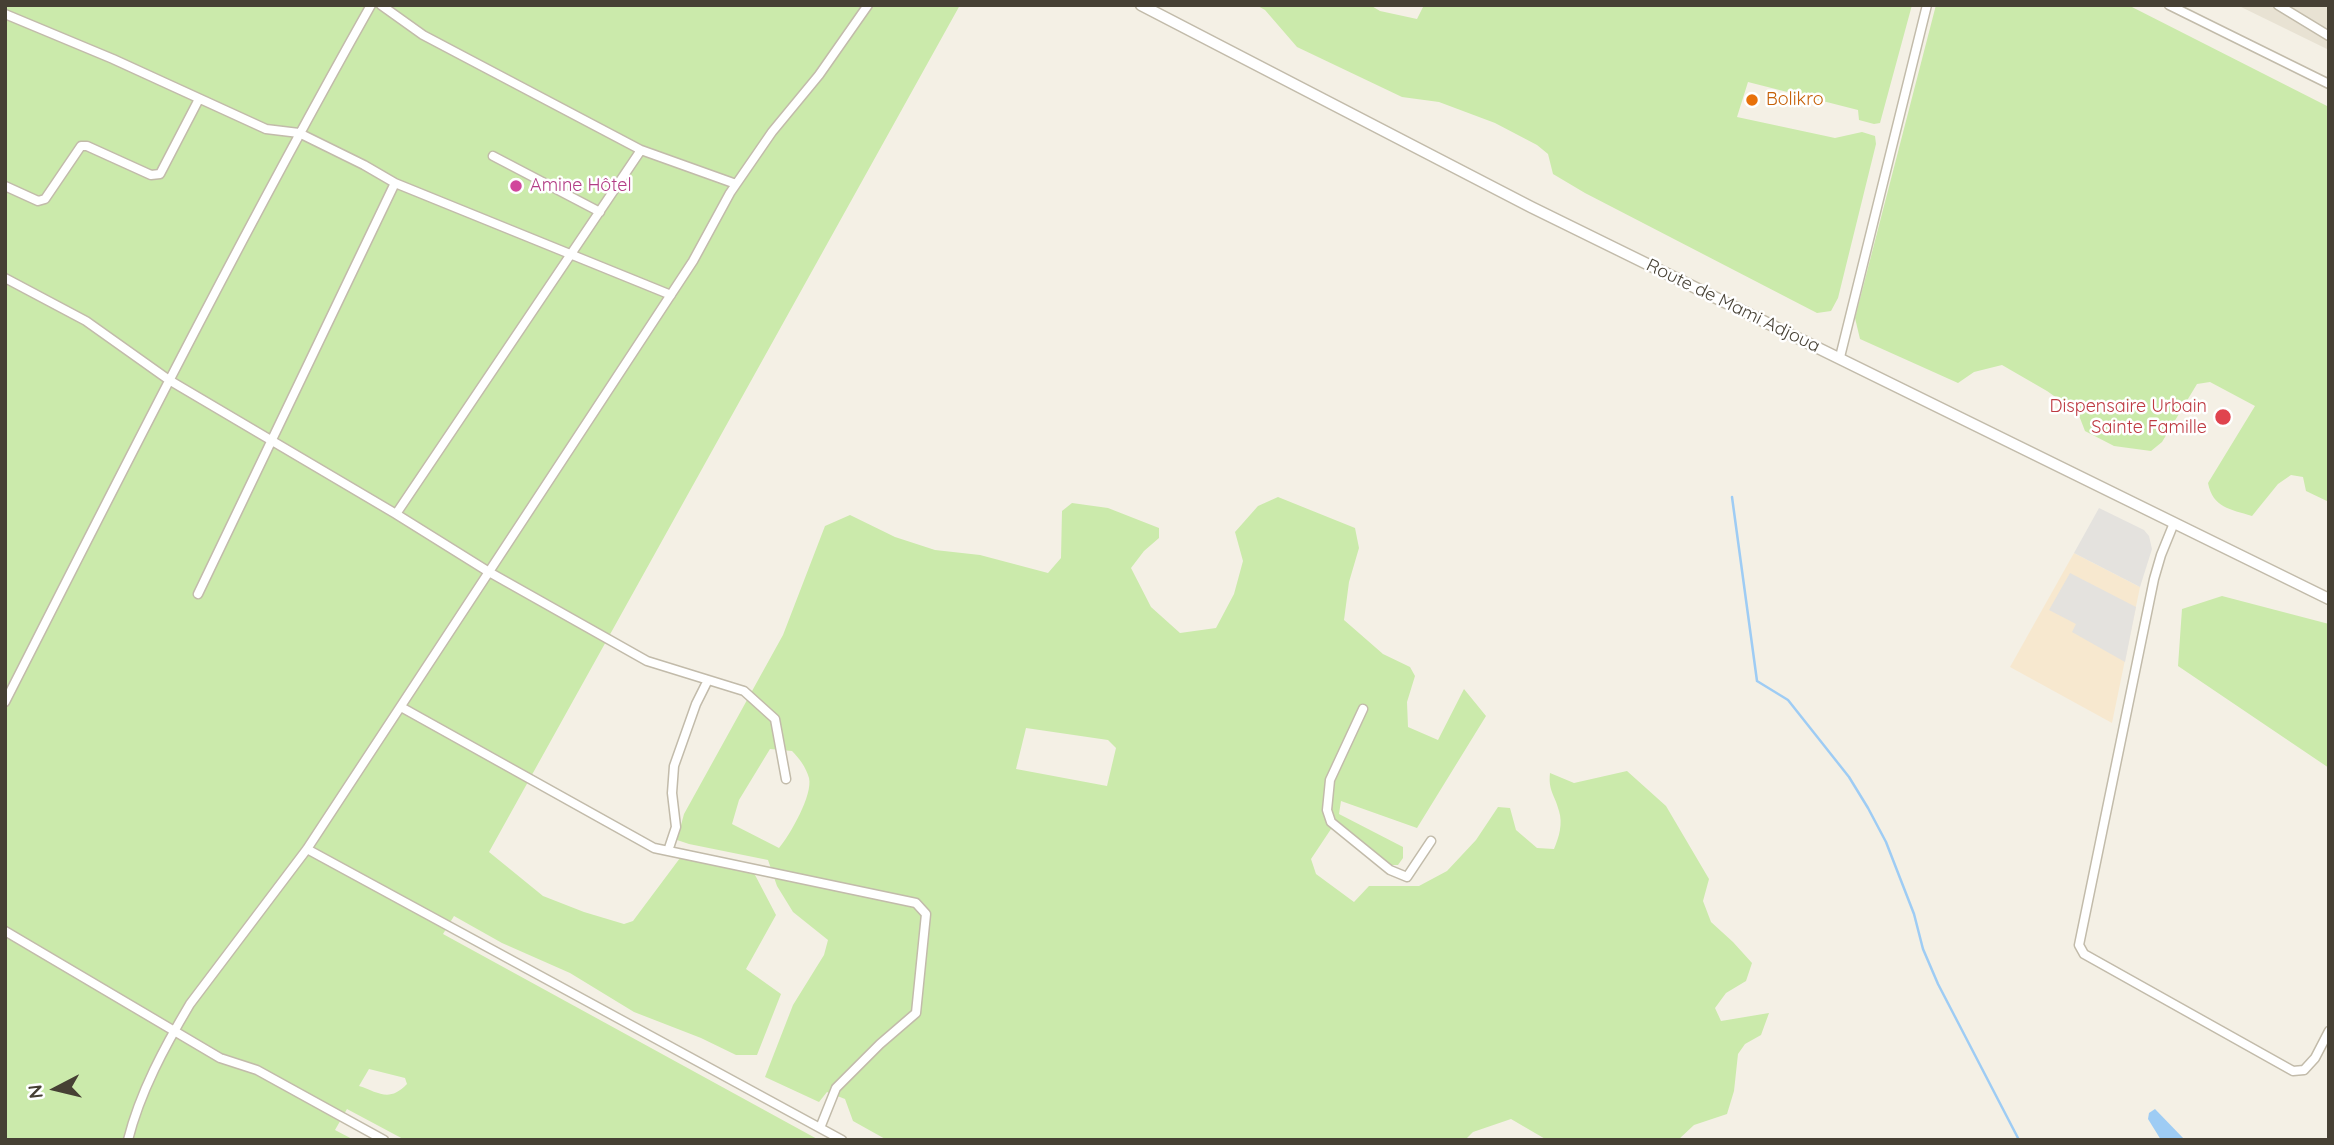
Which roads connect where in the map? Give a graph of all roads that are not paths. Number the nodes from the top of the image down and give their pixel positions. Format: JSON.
{"nodes":[{"id":1,"x":371,"y":5,"type":"edge"},
{"id":2,"x":381,"y":5,"type":"edge"},
{"id":3,"x":867,"y":5,"type":"edge"},
{"id":4,"x":1141,"y":5,"type":"edge"},
{"id":5,"x":1927,"y":5,"type":"edge"},
{"id":6,"x":2169,"y":5,"type":"edge"},
{"id":7,"x":2278,"y":5,"type":"edge"},
{"id":8,"x":5,"y":14,"type":"edge"},
{"id":9,"x":2329,"y":36,"type":"edge"},
{"id":10,"x":2329,"y":84,"type":"edge"},
{"id":11,"x":199,"y":99,"type":"junction"},
{"id":12,"x":299,"y":133,"type":"junction"},
{"id":13,"x":641,"y":150,"type":"junction"},
{"id":14,"x":493,"y":156,"type":"dead end"},
{"id":15,"x":394,"y":183,"type":"junction"},
{"id":16,"x":736,"y":184,"type":"junction"},
{"id":17,"x":5,"y":187,"type":"edge"},
{"id":18,"x":600,"y":212,"type":"junction"},
{"id":19,"x":573,"y":254,"type":"junction"},
{"id":20,"x":5,"y":278,"type":"edge"},
{"id":21,"x":671,"y":295,"type":"junction"},
{"id":22,"x":1840,"y":357,"type":"junction"},
{"id":23,"x":169,"y":380,"type":"junction"},
{"id":24,"x":271,"y":441,"type":"junction"},
{"id":25,"x":396,"y":514,"type":"junction"},
{"id":26,"x":2174,"y":523,"type":"junction"},
{"id":27,"x":489,"y":572,"type":"junction"},
{"id":28,"x":198,"y":594,"type":"dead end"},
{"id":29,"x":2329,"y":599,"type":"edge"},
{"id":30,"x":708,"y":680,"type":"junction"},
{"id":31,"x":5,"y":702,"type":"edge"},
{"id":32,"x":401,"y":708,"type":"junction"},
{"id":33,"x":1363,"y":709,"type":"dead end"},
{"id":34,"x":786,"y":779,"type":"dead end"},
{"id":35,"x":1431,"y":841,"type":"dead end"},
{"id":36,"x":307,"y":849,"type":"junction"},
{"id":37,"x":668,"y":851,"type":"junction"},
{"id":38,"x":5,"y":931,"type":"edge"},
{"id":39,"x":174,"y":1031,"type":"junction"},
{"id":40,"x":2329,"y":1031,"type":"edge"},
{"id":41,"x":820,"y":1128,"type":"junction"},
{"id":42,"x":128,"y":1140,"type":"edge"},
{"id":43,"x":384,"y":1140,"type":"edge"},
{"id":44,"x":842,"y":1140,"type":"edge"}],
"edges":[{"from":1,"to":12,"type":"street"},
{"from":2,"to":13,"type":"street"},
{"from":3,"to":16,"type":"street"},
{"from":4,"to":22,"type":"street","name":"Route de Mami Adjoua"},
{"from":5,"to":22,"type":"street"},
{"from":6,"to":10,"type":"street"},
{"from":7,"to":9,"type":"street"},
{"from":8,"to":11,"type":"street"},
{"from":11,"to":12,"type":"street"},
{"from":11,"to":17,"type":"street"},
{"from":12,"to":15,"type":"street"},
{"from":12,"to":23,"type":"street"},
{"from":13,"to":16,"type":"street"},
{"from":13,"to":18,"type":"street"},
{"from":14,"to":18,"type":"street"},
{"from":15,"to":19,"type":"street"},
{"from":15,"to":24,"type":"street"},
{"from":16,"to":21,"type":"street"},
{"from":18,"to":19,"type":"street"},
{"from":19,"to":21,"type":"street"},
{"from":19,"to":25,"type":"street"},
{"from":20,"to":23,"type":"street"},
{"from":21,"to":27,"type":"street"},
{"from":22,"to":26,"type":"street","name":"Route de Mami Adjoua"},
{"from":23,"to":24,"type":"street"},
{"from":23,"to":31,"type":"street"},
{"from":24,"to":25,"type":"street"},
{"from":24,"to":28,"type":"street"},
{"from":25,"to":27,"type":"street"},
{"from":26,"to":29,"type":"street","name":"Route de Mami Adjoua"},
{"from":26,"to":40,"type":"street"},
{"from":27,"to":30,"type":"street"},
{"from":27,"to":32,"type":"street"},
{"from":30,"to":34,"type":"street"},
{"from":30,"to":37,"type":"street"},
{"from":32,"to":36,"type":"street"},
{"from":32,"to":37,"type":"street"},
{"from":33,"to":35,"type":"street"},
{"from":36,"to":39,"type":"street"},
{"from":36,"to":41,"type":"street"},
{"from":37,"to":41,"type":"street"},
{"from":38,"to":39,"type":"street"},
{"from":39,"to":42,"type":"street"},
{"from":39,"to":43,"type":"street"},
{"from":41,"to":44,"type":"street"}]}
